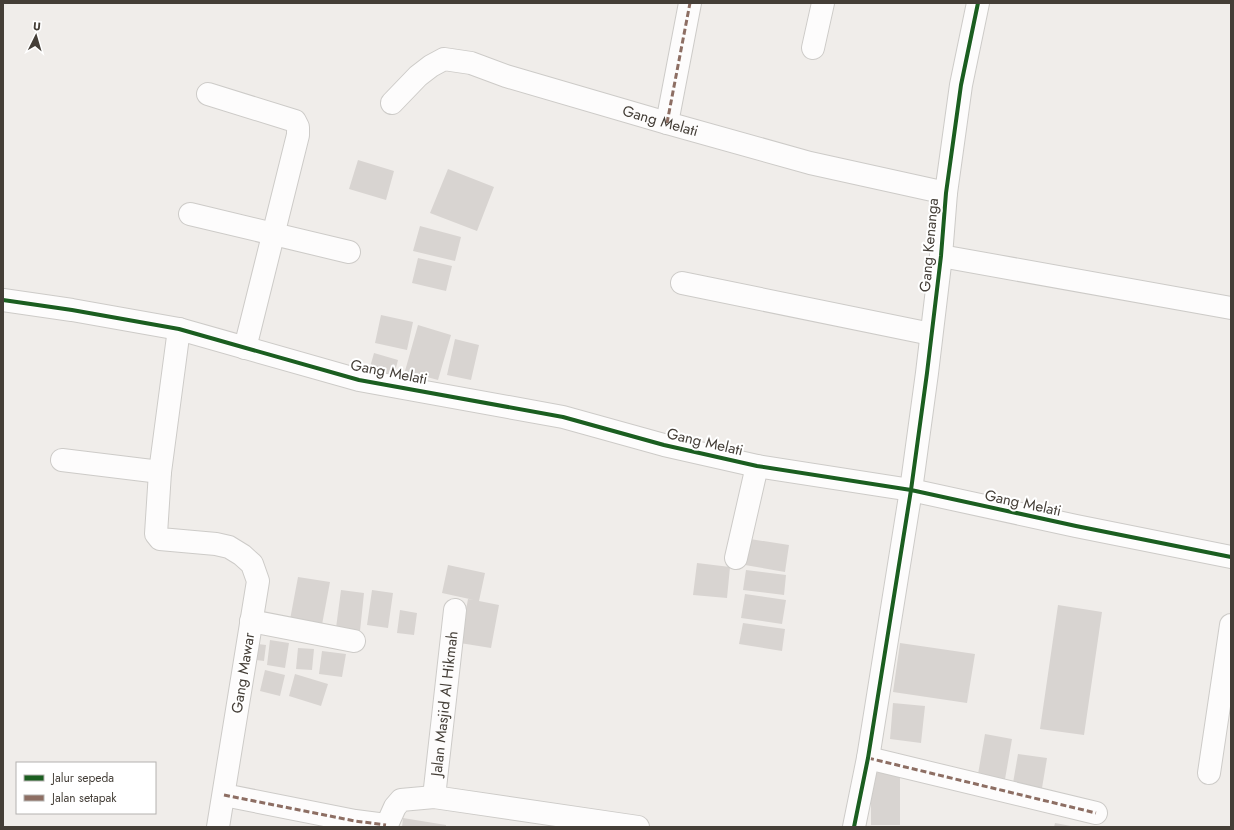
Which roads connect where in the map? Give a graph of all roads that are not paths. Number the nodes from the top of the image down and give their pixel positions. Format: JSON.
{"nodes":[{"id":1,"x":690,"y":3,"type":"edge"},
{"id":2,"x":823,"y":3,"type":"edge"},
{"id":3,"x":978,"y":3,"type":"edge"},
{"id":4,"x":813,"y":48,"type":"dead end"},
{"id":5,"x":208,"y":94,"type":"dead end"},
{"id":6,"x":392,"y":103,"type":"dead end"},
{"id":7,"x":667,"y":123,"type":"junction"},
{"id":8,"x":946,"y":193,"type":"junction"},
{"id":9,"x":190,"y":214,"type":"dead end"},
{"id":10,"x":273,"y":233,"type":"junction"},
{"id":11,"x":349,"y":252,"type":"dead end"},
{"id":12,"x":941,"y":256,"type":"junction"},
{"id":13,"x":682,"y":283,"type":"dead end"},
{"id":14,"x":3,"y":300,"type":"edge"},
{"id":15,"x":1231,"y":308,"type":"edge"},
{"id":16,"x":179,"y":329,"type":"junction"},
{"id":17,"x":931,"y":334,"type":"junction"},
{"id":18,"x":245,"y":348,"type":"junction"},
{"id":19,"x":62,"y":460,"type":"dead end"},
{"id":20,"x":757,"y":466,"type":"junction"},
{"id":21,"x":160,"y":472,"type":"junction"},
{"id":22,"x":911,"y":490,"type":"junction"},
{"id":23,"x":1231,"y":557,"type":"edge"},
{"id":24,"x":736,"y":558,"type":"dead end"},
{"id":25,"x":455,"y":610,"type":"dead end"},
{"id":26,"x":251,"y":621,"type":"junction"},
{"id":27,"x":1231,"y":625,"type":"edge"},
{"id":28,"x":354,"y":641,"type":"dead end"},
{"id":29,"x":868,"y":758,"type":"junction"},
{"id":30,"x":1209,"y":773,"type":"dead end"},
{"id":31,"x":224,"y":795,"type":"junction"},
{"id":32,"x":434,"y":796,"type":"junction"},
{"id":33,"x":1096,"y":813,"type":"dead end"},
{"id":34,"x":386,"y":826,"type":"edge"},
{"id":35,"x":218,"y":827,"type":"edge"},
{"id":36,"x":638,"y":827,"type":"edge"},
{"id":37,"x":854,"y":827,"type":"edge"}],
"edges":[{"from":1,"to":7,"type":"street"},
{"from":2,"to":4,"type":"street"},
{"from":3,"to":8,"type":"street","name":"Gang Kenanga"},
{"from":5,"to":10,"type":"street"},
{"from":6,"to":7,"type":"street","name":"Gang Melati"},
{"from":7,"to":8,"type":"street","name":"Gang Melati"},
{"from":8,"to":12,"type":"street","name":"Gang Kenanga"},
{"from":9,"to":10,"type":"street"},
{"from":10,"to":11,"type":"street"},
{"from":10,"to":18,"type":"street"},
{"from":12,"to":15,"type":"street","name":"Gang Kenanga"},
{"from":12,"to":17,"type":"street","name":"Gang Kenanga"},
{"from":13,"to":17,"type":"street"},
{"from":14,"to":16,"type":"street","name":"Gang Melati"},
{"from":16,"to":18,"type":"street","name":"Gang Melati"},
{"from":16,"to":21,"type":"street"},
{"from":17,"to":22,"type":"street","name":"Gang Kenanga"},
{"from":18,"to":20,"type":"street","name":"Gang Melati"},
{"from":19,"to":21,"type":"street"},
{"from":20,"to":22,"type":"street","name":"Gang Melati"},
{"from":20,"to":24,"type":"street"},
{"from":21,"to":26,"type":"street"},
{"from":22,"to":23,"type":"street","name":"Gang Melati"},
{"from":22,"to":29,"type":"street","name":"Gang Kenanga"},
{"from":25,"to":32,"type":"street","name":"Jalan Masjid Al Hikmah"},
{"from":26,"to":28,"type":"street","name":"Gang Mawar"},
{"from":26,"to":31,"type":"street","name":"Gang Mawar"},
{"from":27,"to":30,"type":"street"},
{"from":29,"to":33,"type":"street"},
{"from":29,"to":37,"type":"street","name":"Gang Kenanga"},
{"from":31,"to":34,"type":"street"},
{"from":31,"to":35,"type":"street","name":"Gang Mawar"},
{"from":32,"to":34,"type":"street","name":"Jalan Masjid Al Hikmah"},
{"from":32,"to":36,"type":"street","name":"Jalan Masjid Al Hikmah"}]}
